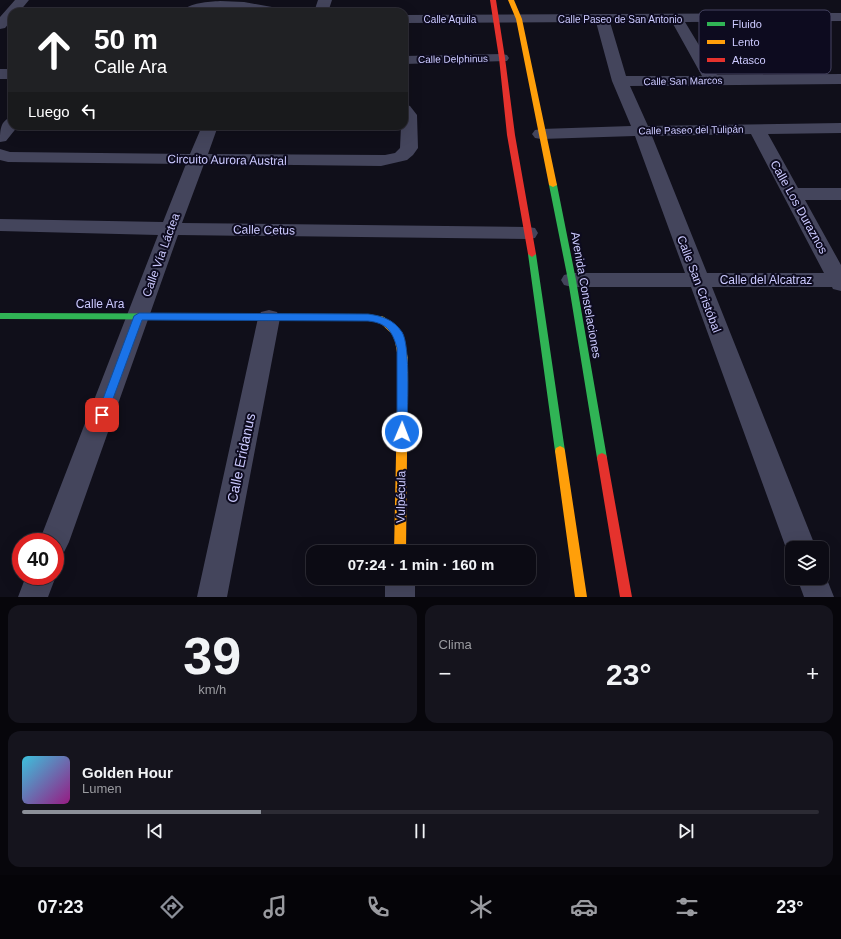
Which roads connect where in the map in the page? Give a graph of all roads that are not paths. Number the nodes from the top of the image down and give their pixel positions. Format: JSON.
{"nodes":[{"id":1,"x":22,"y":0,"type":"edge"},
{"id":2,"x":492,"y":0,"type":"edge"},
{"id":3,"x":512,"y":0,"type":"edge"},
{"id":4,"x":15,"y":8,"type":"edge"},
{"id":5,"x":193,"y":8,"type":"edge"},
{"id":6,"x":262,"y":8,"type":"edge"},
{"id":7,"x":8,"y":15,"type":"edge"},
{"id":8,"x":408,"y":19,"type":"edge"},
{"id":9,"x":495,"y":19,"type":"junction"},
{"id":10,"x":602,"y":19,"type":"junction"},
{"id":11,"x":677,"y":19,"type":"junction"},
{"id":12,"x":699,"y":19,"type":"edge"},
{"id":13,"x":519,"y":20,"type":"junction"},
{"id":14,"x":0,"y":24,"type":"edge"},
{"id":15,"x":699,"y":57,"type":"edge"},
{"id":16,"x":502,"y":58,"type":"junction"},
{"id":17,"x":408,"y":60,"type":"edge"},
{"id":18,"x":709,"y":74,"type":"edge"},
{"id":19,"x":841,"y":79,"type":"edge"},
{"id":20,"x":712,"y":80,"type":"junction"},
{"id":21,"x":620,"y":81,"type":"junction"},
{"id":22,"x":408,"y":113,"type":"edge"},
{"id":23,"x":8,"y":127,"type":"edge"},
{"id":24,"x":841,"y":128,"type":"edge"},
{"id":25,"x":209,"y":130,"type":"edge"},
{"id":26,"x":757,"y":130,"type":"junction"},
{"id":27,"x":642,"y":131,"type":"junction"},
{"id":28,"x":541,"y":134,"type":"junction"},
{"id":29,"x":0,"y":137,"type":"edge"},
{"id":30,"x":0,"y":154,"type":"edge"},
{"id":31,"x":198,"y":160,"type":"junction"},
{"id":32,"x":791,"y":194,"type":"junction"},
{"id":33,"x":841,"y":194,"type":"edge"},
{"id":34,"x":0,"y":225,"type":"edge"},
{"id":35,"x":170,"y":229,"type":"junction"},
{"id":36,"x":528,"y":233,"type":"junction"},
{"id":37,"x":697,"y":279,"type":"junction"},
{"id":38,"x":572,"y":280,"type":"junction"},
{"id":39,"x":840,"y":282,"type":"edge"},
{"id":40,"x":139,"y":316,"type":"junction"},
{"id":41,"x":1,"y":318,"type":"edge"},
{"id":42,"x":269,"y":318,"type":"junction"},
{"id":43,"x":368,"y":318,"type":"joint"},
{"id":44,"x":57,"y":533,"type":"edge"},
{"id":45,"x":798,"y":541,"type":"edge"},
{"id":46,"x":400,"y":545,"type":"edge"},
{"id":47,"x":38,"y":585,"type":"edge"},
{"id":48,"x":400,"y":585,"type":"edge"},
{"id":49,"x":815,"y":585,"type":"edge"},
{"id":50,"x":33,"y":597,"type":"edge"},
{"id":51,"x":212,"y":597,"type":"edge"},
{"id":52,"x":400,"y":597,"type":"edge"},
{"id":53,"x":581,"y":597,"type":"edge"},
{"id":54,"x":626,"y":597,"type":"edge"},
{"id":55,"x":820,"y":597,"type":"edge"}],
"edges":[{"from":1,"to":4,"type":"street"},
{"from":2,"to":9,"type":"street"},
{"from":3,"to":13,"type":"street","name":"Avenida Constelaciones"},
{"from":5,"to":6,"type":"street"},
{"from":7,"to":14,"type":"street"},
{"from":8,"to":9,"type":"street","name":"Calle Aquila"},
{"from":9,"to":13,"type":"street","name":"Calle Paseo de San Antonio"},
{"from":9,"to":16,"type":"street"},
{"from":10,"to":11,"type":"street","name":"Calle Paseo de San Antonio"},
{"from":10,"to":13,"type":"street","name":"Calle Paseo de San Antonio"},
{"from":10,"to":21,"type":"street","name":"Calle San Cristóbal"},
{"from":11,"to":12,"type":"street","name":"Calle Paseo de San Antonio"},
{"from":11,"to":15,"type":"street"},
{"from":13,"to":28,"type":"street","name":"Avenida Constelaciones"},
{"from":16,"to":17,"type":"street","name":"Calle Delphinus"},
{"from":16,"to":36,"type":"street"},
{"from":18,"to":20,"type":"street"},
{"from":19,"to":20,"type":"street","name":"Calle San Marcos"},
{"from":20,"to":21,"type":"street","name":"Calle San Marcos"},
{"from":21,"to":27,"type":"street","name":"Calle San Cristóbal"},
{"from":22,"to":31,"type":"street","name":"Circuito Aurora Austral"},
{"from":23,"to":29,"type":"street"},
{"from":24,"to":26,"type":"street","name":"Calle Paseo del Tulipán"},
{"from":25,"to":31,"type":"street","name":"Calle Vía Láctea"},
{"from":26,"to":27,"type":"street","name":"Calle Paseo del Tulipán"},
{"from":26,"to":32,"type":"street","name":"Calle Los Duraznos"},
{"from":27,"to":28,"type":"street","name":"Calle Paseo del Tulipán"},
{"from":27,"to":37,"type":"street","name":"Calle San Cristóbal"},
{"from":28,"to":38,"type":"street","name":"Avenida Constelaciones"},
{"from":30,"to":31,"type":"street","name":"Circuito Aurora Austral"},
{"from":31,"to":35,"type":"street","name":"Calle Vía Láctea"},
{"from":32,"to":33,"type":"street"},
{"from":32,"to":39,"type":"street","name":"Calle Los Duraznos"},
{"from":34,"to":35,"type":"street","name":"Calle Cetus"},
{"from":35,"to":36,"type":"street","name":"Calle Cetus"},
{"from":35,"to":40,"type":"street","name":"Calle Vía Láctea"},
{"from":36,"to":53,"type":"street"},
{"from":37,"to":38,"type":"street","name":"Calle del Alcatraz"},
{"from":37,"to":39,"type":"street","name":"Calle del Alcatraz"},
{"from":37,"to":45,"type":"street","name":"Calle San Cristóbal"},
{"from":38,"to":54,"type":"street","name":"Avenida Constelaciones"},
{"from":40,"to":41,"type":"street","name":"Calle Ara"},
{"from":40,"to":42,"type":"street","name":"Calle Ara"},
{"from":40,"to":44,"type":"street","name":"Calle Vía Láctea"},
{"from":42,"to":43,"type":"street","name":"Calle Ara"},
{"from":42,"to":51,"type":"street","name":"Calle Eridanus"},
{"from":43,"to":46,"type":"street","name":"Vulpécula"},
{"from":47,"to":50,"type":"street"},
{"from":48,"to":52,"type":"street"},
{"from":49,"to":55,"type":"street"}]}
